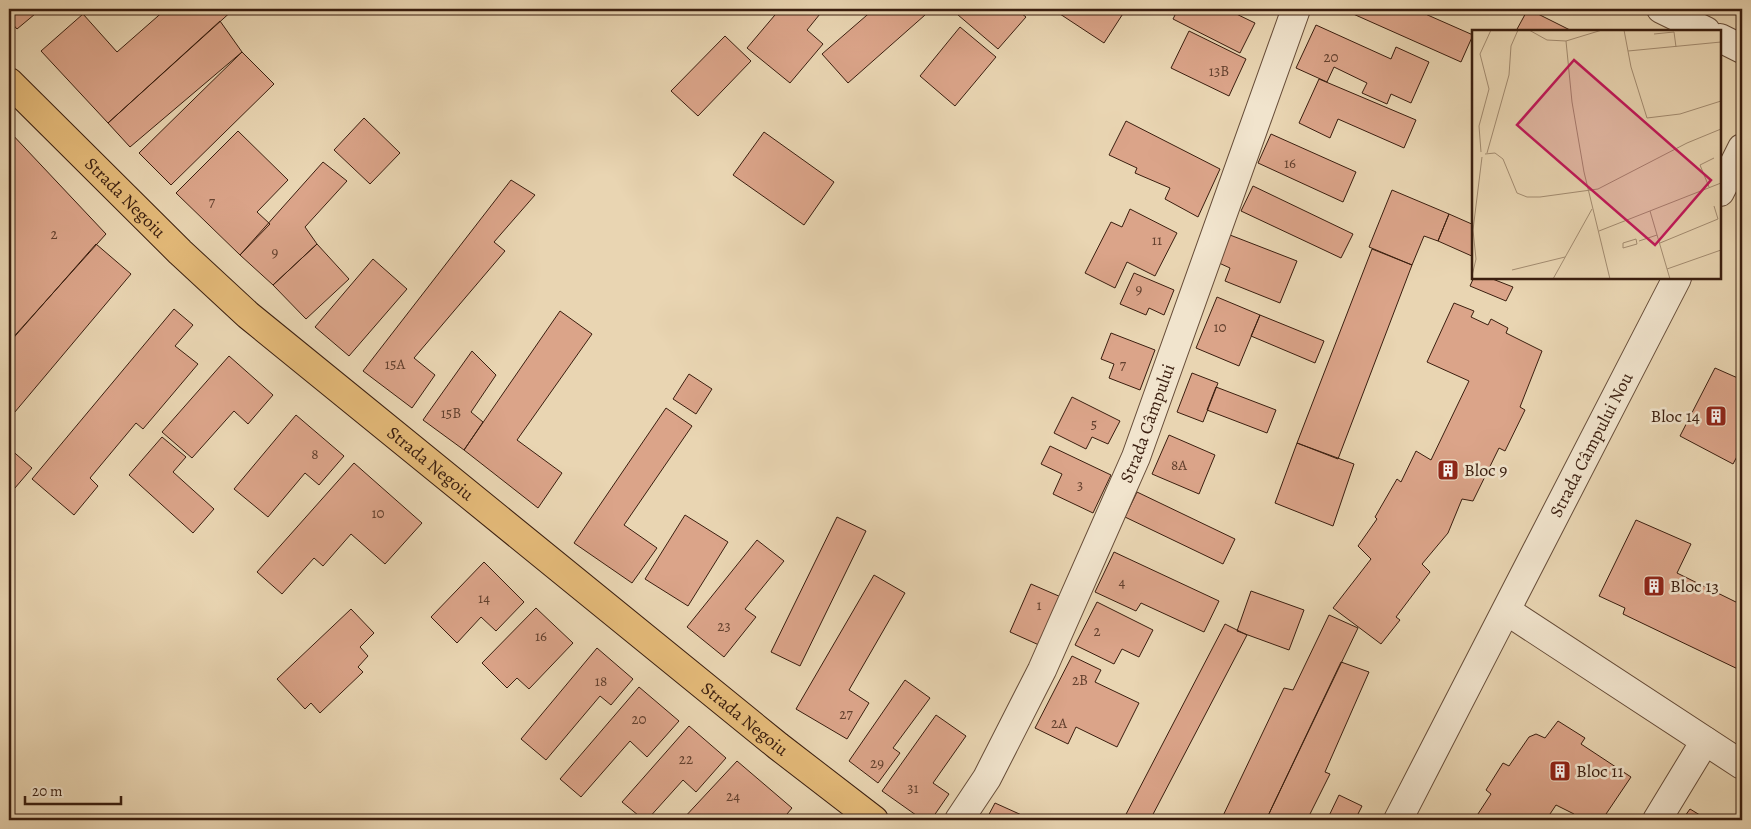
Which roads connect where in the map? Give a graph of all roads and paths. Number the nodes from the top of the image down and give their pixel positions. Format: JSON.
{"nodes":[{"id":1,"x":1296,"y":9,"type":"edge"},
{"id":2,"x":1661,"y":9,"type":"edge"},
{"id":3,"x":1704,"y":30,"type":"edge"},
{"id":4,"x":1721,"y":38,"type":"edge"},
{"id":5,"x":1742,"y":49,"type":"edge"},
{"id":6,"x":9,"y":82,"type":"edge"},
{"id":7,"x":1742,"y":148,"type":"edge"},
{"id":8,"x":1721,"y":190,"type":"edge"},
{"id":9,"x":1676,"y":279,"type":"edge"},
{"id":10,"x":1507,"y":611,"type":"junction"},
{"id":11,"x":1705,"y":741,"type":"junction"},
{"id":12,"x":1742,"y":765,"type":"edge"},
{"id":13,"x":874,"y":820,"type":"edge"},
{"id":14,"x":959,"y":820,"type":"edge"},
{"id":15,"x":1398,"y":820,"type":"edge"},
{"id":16,"x":1657,"y":820,"type":"edge"}],
"edges":[{"from":1,"to":14,"type":"street","name":"Strada Câmpului"},
{"from":2,"to":3,"type":"street"},
{"from":4,"to":5,"type":"street"},
{"from":6,"to":13,"type":"main road","name":"Strada Negoiu"},
{"from":7,"to":8,"type":"street"},
{"from":9,"to":10,"type":"street","name":"Strada Câmpului Nou"},
{"from":10,"to":11,"type":"street"},
{"from":10,"to":15,"type":"street","name":"Strada Câmpului Nou"},
{"from":11,"to":12,"type":"street"},
{"from":11,"to":16,"type":"street"}]}
